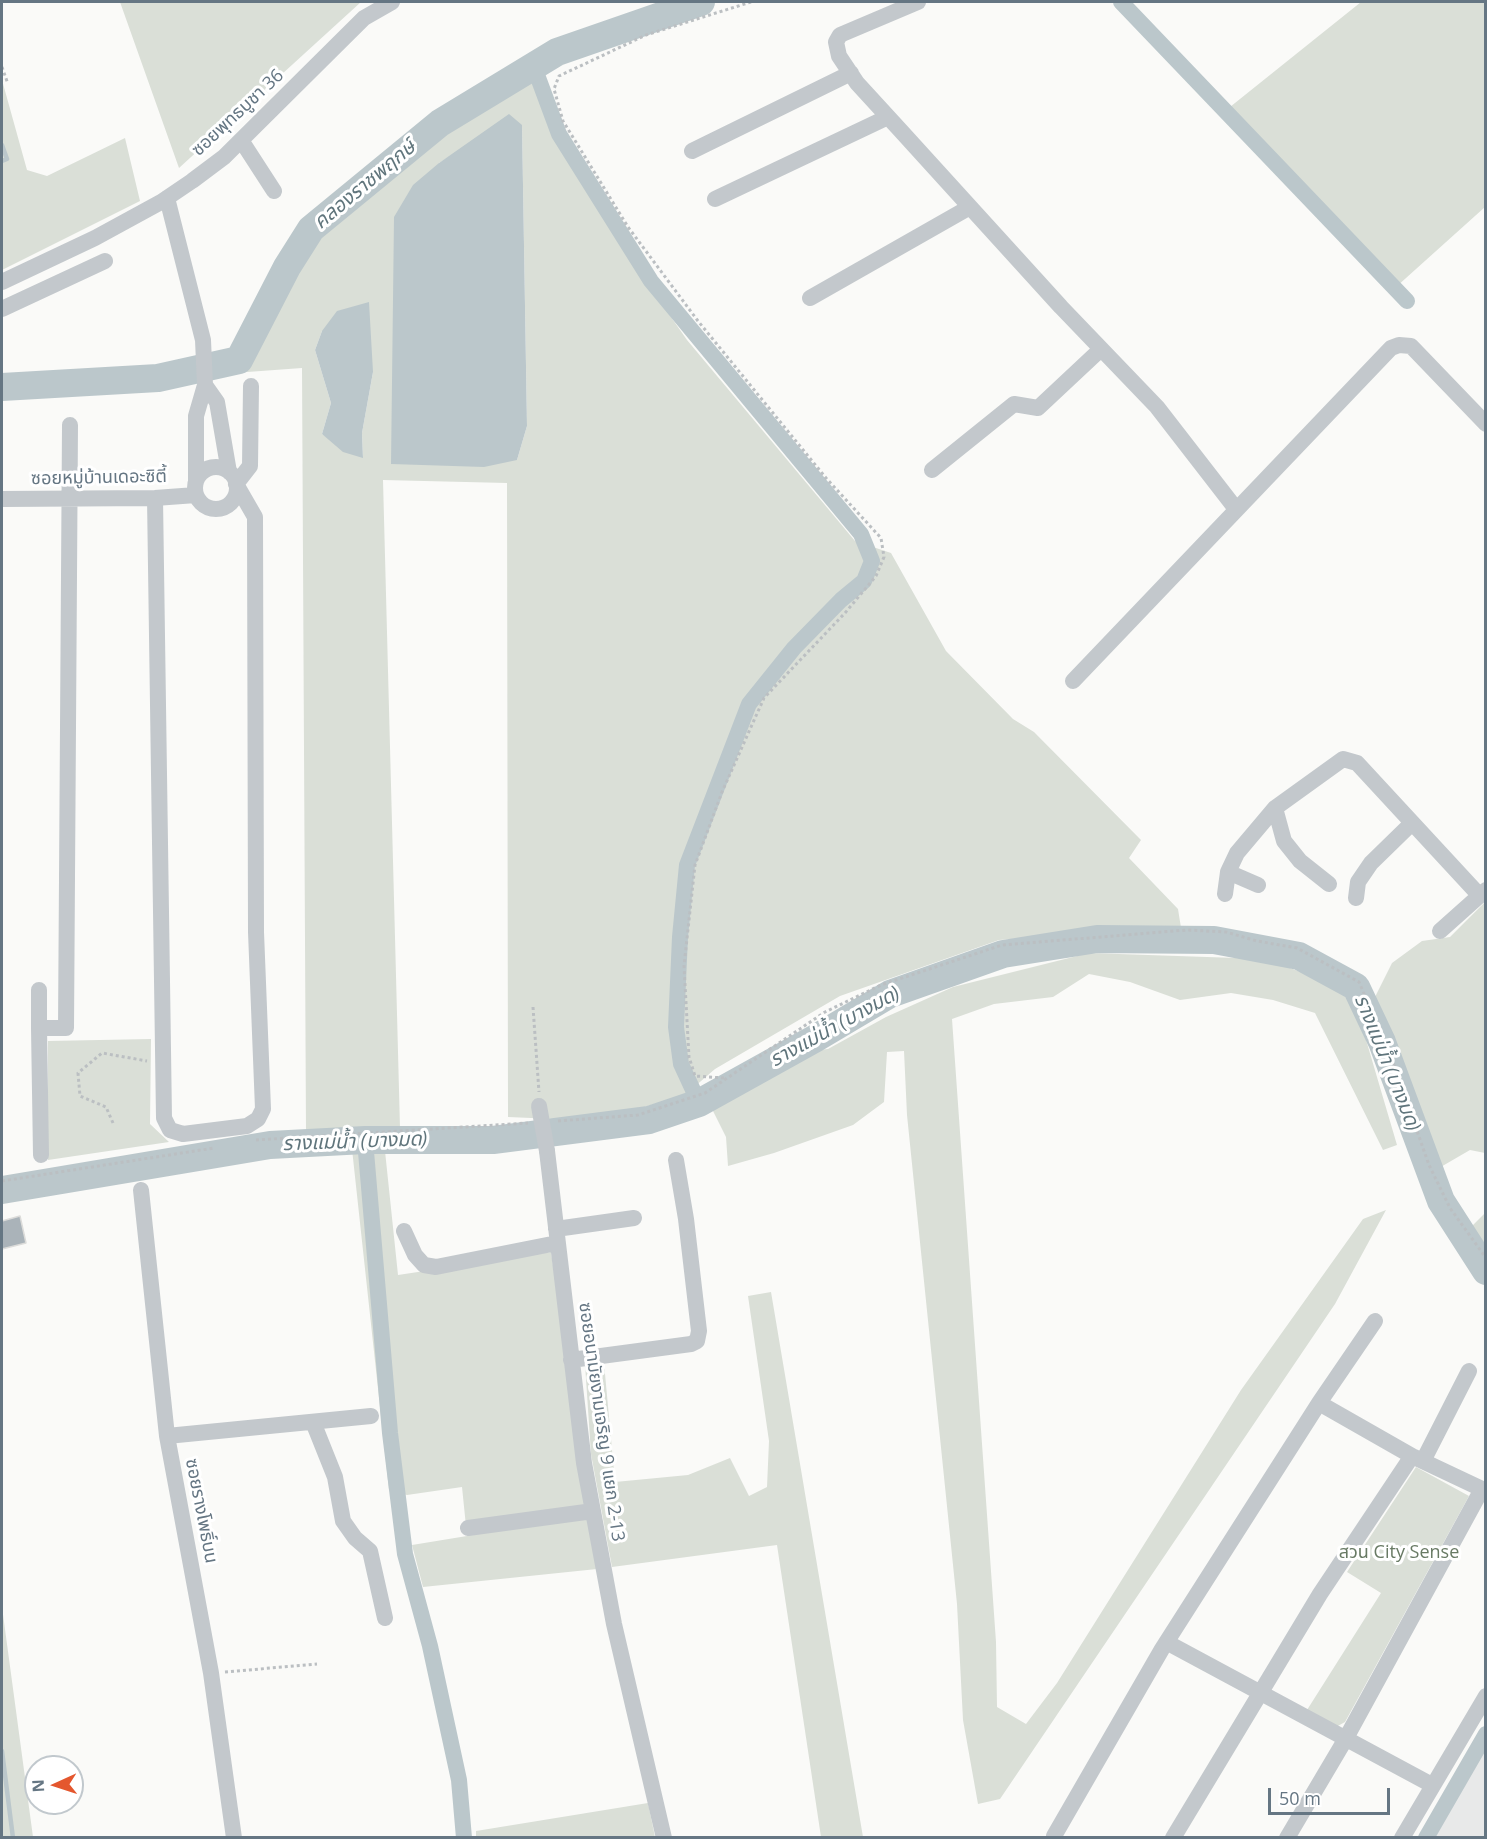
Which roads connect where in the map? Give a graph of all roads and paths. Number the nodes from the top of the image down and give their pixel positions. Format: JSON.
{"nodes":[{"id":1,"x":392,"y":2,"type":"edge"},
{"id":2,"x":751,"y":2,"type":"edge"},
{"id":3,"x":918,"y":2,"type":"edge"},
{"id":4,"x":2,"y":67,"type":"edge"},
{"id":5,"x":851,"y":74,"type":"junction"},
{"id":6,"x":8,"y":84,"type":"dead end"},
{"id":7,"x":888,"y":117,"type":"junction"},
{"id":8,"x":241,"y":140,"type":"junction"},
{"id":9,"x":692,"y":151,"type":"dead end"},
{"id":10,"x":274,"y":192,"type":"dead end"},
{"id":11,"x":167,"y":198,"type":"junction"},
{"id":12,"x":715,"y":199,"type":"dead end"},
{"id":13,"x":970,"y":207,"type":"junction"},
{"id":14,"x":68,"y":251,"type":"junction"},
{"id":15,"x":105,"y":261,"type":"dead end"},
{"id":16,"x":78,"y":273,"type":"junction"},
{"id":17,"x":2,"y":282,"type":"edge"},
{"id":18,"x":810,"y":298,"type":"dead end"},
{"id":19,"x":2,"y":309,"type":"edge"},
{"id":20,"x":1101,"y":350,"type":"junction"},
{"id":21,"x":204,"y":381,"type":"junction"},
{"id":22,"x":251,"y":386,"type":"dead end"},
{"id":23,"x":1485,"y":424,"type":"edge"},
{"id":24,"x":70,"y":425,"type":"dead end"},
{"id":25,"x":932,"y":470,"type":"dead end"},
{"id":26,"x":233,"y":478,"type":"junction"},
{"id":27,"x":196,"y":489,"type":"junction"},
{"id":28,"x":155,"y":498,"type":"junction"},
{"id":29,"x":2,"y":499,"type":"edge"},
{"id":30,"x":68,"y":499,"type":"junction"},
{"id":31,"x":1236,"y":509,"type":"junction"},
{"id":32,"x":1073,"y":681,"type":"dead end"},
{"id":33,"x":1275,"y":808,"type":"junction"},
{"id":34,"x":1412,"y":823,"type":"junction"},
{"id":35,"x":1228,"y":872,"type":"junction"},
{"id":36,"x":1329,"y":884,"type":"dead end"},
{"id":37,"x":1258,"y":885,"type":"dead end"},
{"id":38,"x":1483,"y":893,"type":"edge"},
{"id":39,"x":1225,"y":894,"type":"dead end"},
{"id":40,"x":1356,"y":898,"type":"dead end"},
{"id":41,"x":1440,"y":931,"type":"dead end"},
{"id":42,"x":39,"y":990,"type":"dead end"},
{"id":43,"x":533,"y":1007,"type":"dead end"},
{"id":44,"x":39,"y":1028,"type":"junction"},
{"id":45,"x":164,"y":1061,"type":"junction"},
{"id":46,"x":726,"y":1078,"type":"junction"},
{"id":47,"x":540,"y":1106,"type":"joint"},
{"id":48,"x":553,"y":1122,"type":"dead end"},
{"id":49,"x":113,"y":1123,"type":"dead end"},
{"id":50,"x":532,"y":1123,"type":"dead end"},
{"id":51,"x":255,"y":1140,"type":"dead end"},
{"id":52,"x":222,"y":1147,"type":"dead end"},
{"id":53,"x":41,"y":1155,"type":"dead end"},
{"id":54,"x":676,"y":1160,"type":"dead end"},
{"id":55,"x":2,"y":1181,"type":"edge"},
{"id":56,"x":141,"y":1190,"type":"dead end"},
{"id":57,"x":634,"y":1218,"type":"dead end"},
{"id":58,"x":404,"y":1231,"type":"dead end"},
{"id":59,"x":556,"y":1236,"type":"junction"},
{"id":60,"x":1485,"y":1258,"type":"edge"},
{"id":61,"x":1375,"y":1321,"type":"dead end"},
{"id":62,"x":572,"y":1360,"type":"junction"},
{"id":63,"x":1469,"y":1371,"type":"dead end"},
{"id":64,"x":1319,"y":1404,"type":"junction"},
{"id":65,"x":371,"y":1416,"type":"dead end"},
{"id":66,"x":312,"y":1422,"type":"junction"},
{"id":67,"x":167,"y":1436,"type":"junction"},
{"id":68,"x":1418,"y":1459,"type":"junction"},
{"id":69,"x":1484,"y":1490,"type":"edge"},
{"id":70,"x":593,"y":1511,"type":"junction"},
{"id":71,"x":468,"y":1528,"type":"dead end"},
{"id":72,"x":385,"y":1618,"type":"dead end"},
{"id":73,"x":1168,"y":1643,"type":"junction"},
{"id":74,"x":316,"y":1664,"type":"dead end"},
{"id":75,"x":211,"y":1673,"type":"junction"},
{"id":76,"x":1261,"y":1692,"type":"junction"},
{"id":77,"x":1485,"y":1696,"type":"edge"},
{"id":78,"x":1345,"y":1740,"type":"junction"},
{"id":79,"x":1432,"y":1785,"type":"junction"},
{"id":80,"x":1054,"y":1836,"type":"edge"},
{"id":81,"x":234,"y":1838,"type":"edge"},
{"id":82,"x":664,"y":1838,"type":"edge"},
{"id":83,"x":1173,"y":1838,"type":"edge"},
{"id":84,"x":1287,"y":1838,"type":"edge"},
{"id":85,"x":1402,"y":1838,"type":"edge"}],
"edges":[{"from":1,"to":8,"type":"street","name":"ซอยพุทธบูชา 36"},
{"from":2,"to":46,"type":"path"},
{"from":3,"to":5,"type":"street"},
{"from":4,"to":6,"type":"path"},
{"from":5,"to":7,"type":"street"},
{"from":5,"to":9,"type":"street"},
{"from":7,"to":12,"type":"street"},
{"from":7,"to":13,"type":"street"},
{"from":8,"to":10,"type":"street"},
{"from":8,"to":11,"type":"street","name":"ซอยพุทธบูชา 36"},
{"from":11,"to":14,"type":"street","name":"ซอยพุทธบูชา 36"},
{"from":11,"to":21,"type":"street"},
{"from":13,"to":18,"type":"street"},
{"from":13,"to":20,"type":"street"},
{"from":14,"to":16,"type":"street"},
{"from":14,"to":17,"type":"street","name":"ซอยพุทธบูชา 36"},
{"from":15,"to":16,"type":"street"},
{"from":16,"to":19,"type":"street"},
{"from":20,"to":25,"type":"street"},
{"from":20,"to":31,"type":"street"},
{"from":21,"to":26,"type":"street"},
{"from":21,"to":27,"type":"street"},
{"from":22,"to":26,"type":"street"},
{"from":23,"to":31,"type":"street"},
{"from":24,"to":30,"type":"street"},
{"from":26,"to":27,"type":"street","name":"ซอยหมู่บ้านเดอะซิตี้"},
{"from":26,"to":27,"type":"street"},
{"from":26,"to":45,"type":"street"},
{"from":27,"to":28,"type":"street","name":"ซอยหมู่บ้านเดอะซิตี้"},
{"from":28,"to":30,"type":"street","name":"ซอยหมู่บ้านเดอะซิตี้"},
{"from":28,"to":45,"type":"street"},
{"from":29,"to":30,"type":"street","name":"ซอยหมู่บ้านเดอะซิตี้"},
{"from":30,"to":44,"type":"street"},
{"from":31,"to":32,"type":"street"},
{"from":33,"to":34,"type":"street"},
{"from":33,"to":35,"type":"street"},
{"from":33,"to":36,"type":"street"},
{"from":34,"to":38,"type":"street"},
{"from":34,"to":40,"type":"street"},
{"from":35,"to":37,"type":"street"},
{"from":35,"to":39,"type":"street"},
{"from":38,"to":41,"type":"street"},
{"from":42,"to":44,"type":"street"},
{"from":43,"to":47,"type":"path"},
{"from":44,"to":53,"type":"street"},
{"from":45,"to":49,"type":"path"},
{"from":46,"to":48,"type":"path"},
{"from":46,"to":60,"type":"path"},
{"from":47,"to":59,"type":"street","name":"ซอยอนามัยงามเจริญ 9 แยก 2-13","bridge":true},
{"from":50,"to":51,"type":"path"},
{"from":52,"to":55,"type":"path"},
{"from":54,"to":62,"type":"street"},
{"from":56,"to":67,"type":"street","name":"ซอยรางโพธิ์บน"},
{"from":57,"to":59,"type":"street"},
{"from":58,"to":59,"type":"street"},
{"from":59,"to":62,"type":"street","name":"ซอยอนามัยงามเจริญ 9 แยก 2-13"},
{"from":61,"to":64,"type":"street"},
{"from":62,"to":70,"type":"street","name":"ซอยอนามัยงามเจริญ 9 แยก 2-13"},
{"from":63,"to":68,"type":"street"},
{"from":64,"to":68,"type":"street"},
{"from":64,"to":73,"type":"street"},
{"from":65,"to":66,"type":"street"},
{"from":66,"to":67,"type":"street"},
{"from":66,"to":72,"type":"street"},
{"from":67,"to":75,"type":"street","name":"ซอยรางโพธิ์บน"},
{"from":68,"to":69,"type":"street"},
{"from":68,"to":76,"type":"street"},
{"from":69,"to":78,"type":"street"},
{"from":70,"to":71,"type":"street"},
{"from":70,"to":82,"type":"street","name":"ซอยอนามัยงามเจริญ 9 แยก 2-13"},
{"from":73,"to":76,"type":"street"},
{"from":73,"to":80,"type":"street"},
{"from":74,"to":75,"type":"path"},
{"from":75,"to":81,"type":"street","name":"ซอยรางโพธิ์บน"},
{"from":76,"to":78,"type":"street"},
{"from":76,"to":83,"type":"street"},
{"from":77,"to":79,"type":"street"},
{"from":78,"to":79,"type":"street"},
{"from":78,"to":84,"type":"street"},
{"from":79,"to":85,"type":"street"}]}
